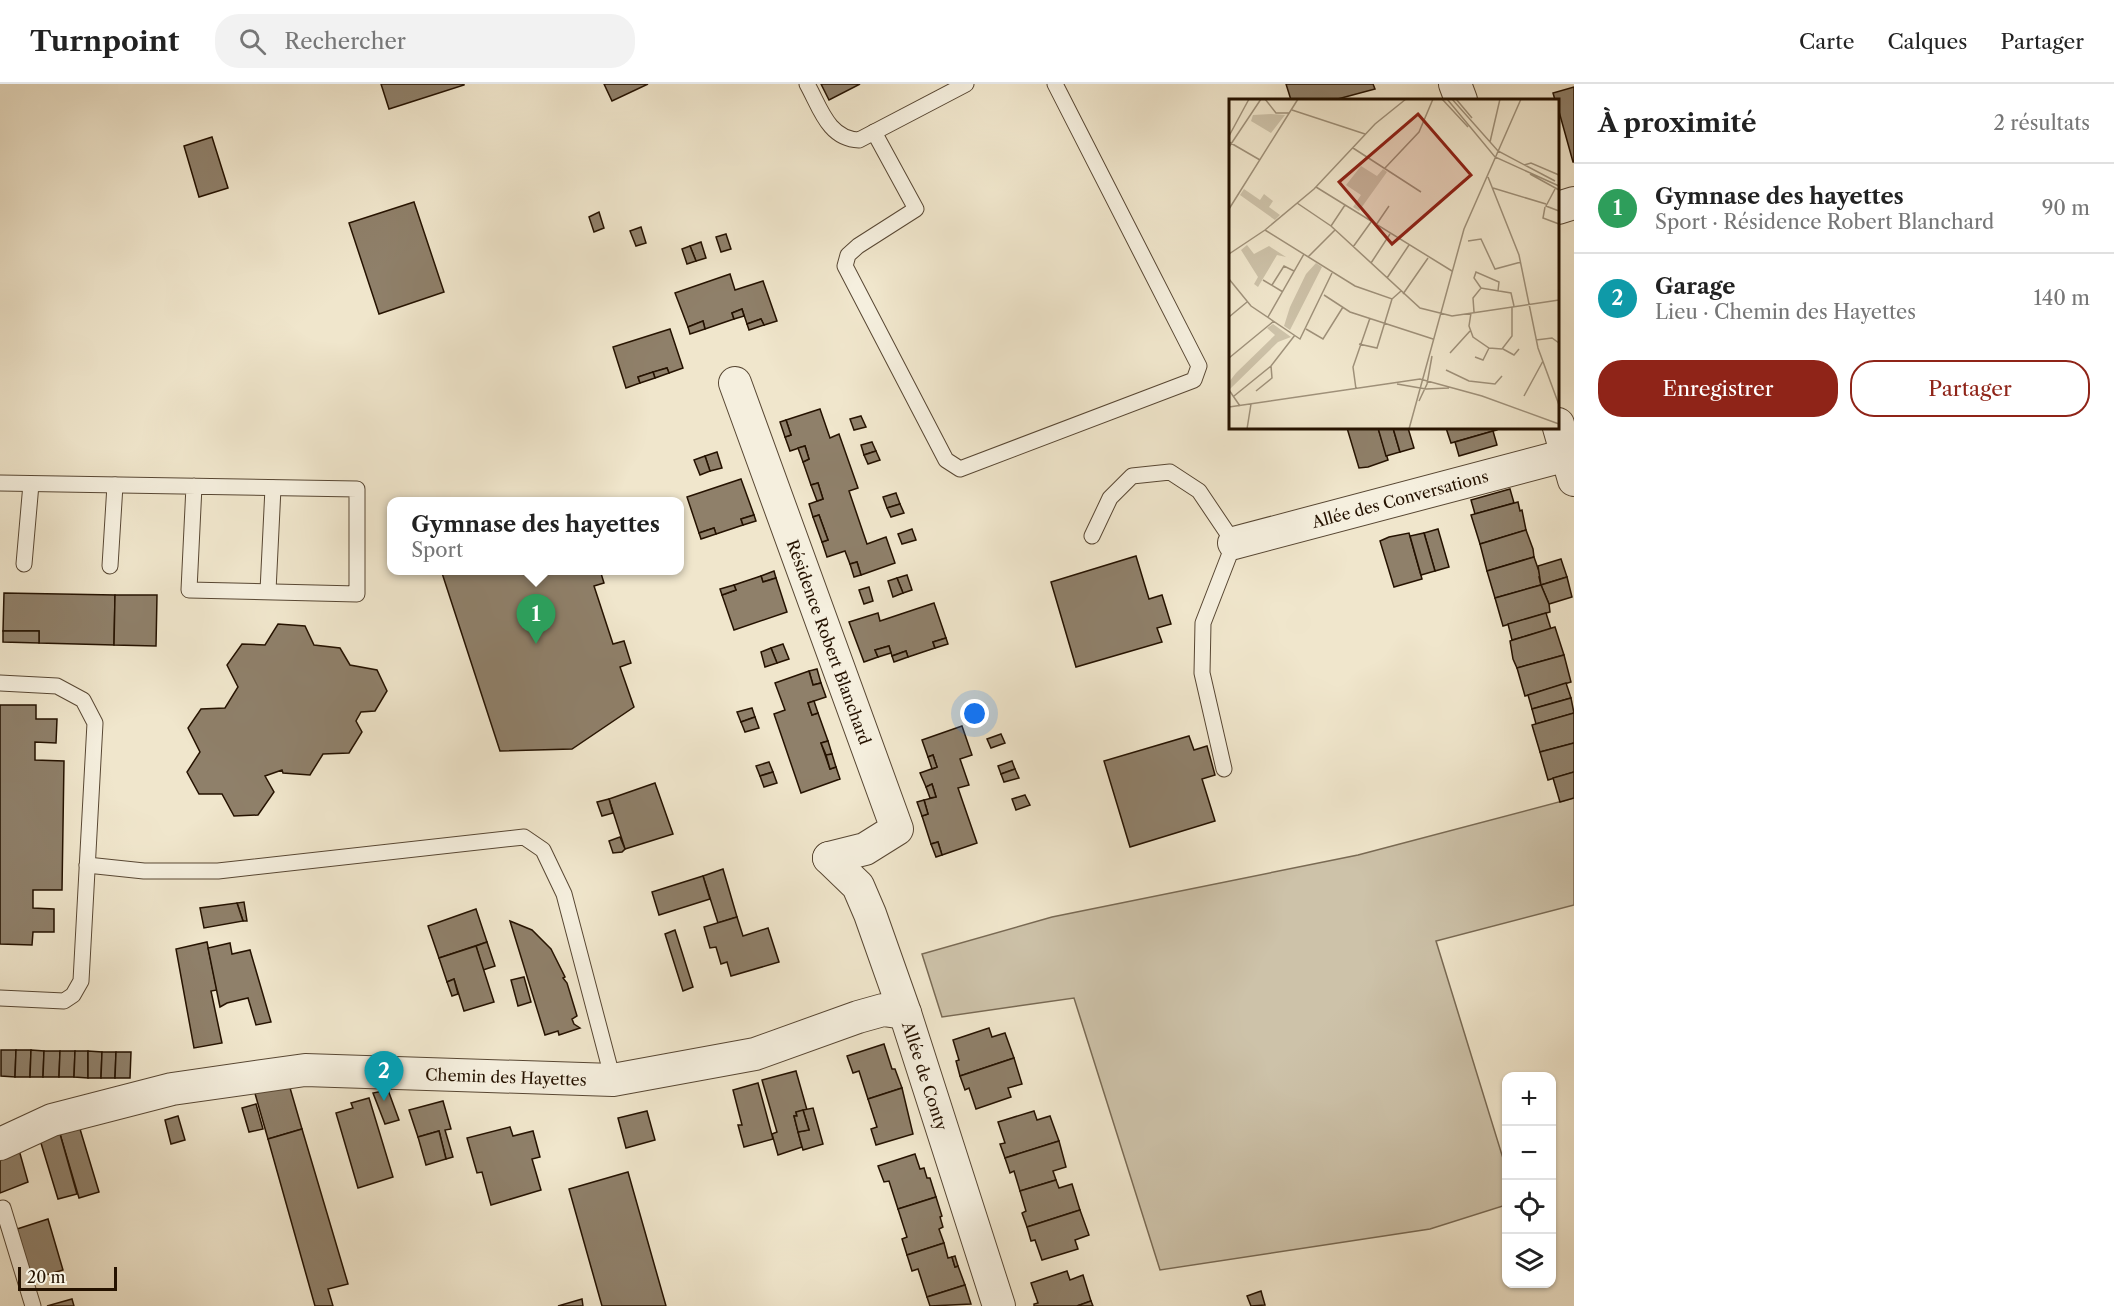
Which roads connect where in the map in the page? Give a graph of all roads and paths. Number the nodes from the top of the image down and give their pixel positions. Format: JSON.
{"nodes":[{"id":1,"x":807,"y":84,"type":"edge"},
{"id":2,"x":966,"y":84,"type":"edge"},
{"id":3,"x":1055,"y":84,"type":"edge"},
{"id":4,"x":1455,"y":84,"type":"edge"},
{"id":5,"x":1461,"y":99,"type":"edge"},
{"id":6,"x":874,"y":132,"type":"junction"},
{"id":7,"x":1574,"y":203,"type":"edge"},
{"id":8,"x":1559,"y":207,"type":"edge"},
{"id":9,"x":735,"y":383,"type":"dead end"},
{"id":10,"x":1558,"y":429,"type":"edge"},
{"id":11,"x":1570,"y":468,"type":"edge"},
{"id":12,"x":0,"y":483,"type":"edge"},
{"id":13,"x":31,"y":484,"type":"junction"},
{"id":14,"x":115,"y":485,"type":"junction"},
{"id":15,"x":194,"y":486,"type":"junction"},
{"id":16,"x":273,"y":488,"type":"junction"},
{"id":17,"x":1092,"y":536,"type":"dead end"},
{"id":18,"x":1234,"y":543,"type":"junction"},
{"id":19,"x":24,"y":564,"type":"dead end"},
{"id":20,"x":110,"y":566,"type":"dead end"},
{"id":21,"x":268,"y":591,"type":"junction"},
{"id":22,"x":0,"y":683,"type":"edge"},
{"id":23,"x":1224,"y":768,"type":"dead end"},
{"id":24,"x":829,"y":858,"type":"joint"},
{"id":25,"x":87,"y":865,"type":"junction"},
{"id":26,"x":0,"y":998,"type":"edge"},
{"id":27,"x":904,"y":1012,"type":"junction"},
{"id":28,"x":613,"y":1080,"type":"junction"},
{"id":29,"x":0,"y":1144,"type":"edge"},
{"id":30,"x":3,"y":1208,"type":"dead end"},
{"id":31,"x":33,"y":1306,"type":"edge"},
{"id":32,"x":999,"y":1306,"type":"edge"}],
"edges":[{"from":1,"to":6,"type":"lane"},
{"from":2,"to":6,"type":"lane"},
{"from":3,"to":6,"type":"lane"},
{"from":4,"to":5,"type":"street"},
{"from":7,"to":8,"type":"street"},
{"from":9,"to":24,"type":"street","name":"Résidence Robert Blanchard"},
{"from":10,"to":11,"type":"street"},
{"from":11,"to":18,"type":"street","name":"Allée des Conversations"},
{"from":12,"to":13,"type":"lane"},
{"from":13,"to":14,"type":"lane"},
{"from":13,"to":19,"type":"lane"},
{"from":14,"to":15,"type":"lane"},
{"from":14,"to":20,"type":"lane"},
{"from":15,"to":16,"type":"lane"},
{"from":15,"to":21,"type":"lane"},
{"from":16,"to":21,"type":"lane"},
{"from":16,"to":21,"type":"lane"},
{"from":17,"to":18,"type":"lane"},
{"from":18,"to":23,"type":"lane"},
{"from":22,"to":25,"type":"lane"},
{"from":24,"to":27,"type":"street","name":"Allée de Conty"},
{"from":25,"to":26,"type":"lane"},
{"from":25,"to":28,"type":"lane"},
{"from":27,"to":28,"type":"street","name":"Chemin des Hayettes"},
{"from":27,"to":32,"type":"street","name":"Allée de Conty"},
{"from":28,"to":29,"type":"street","name":"Chemin des Hayettes"},
{"from":30,"to":31,"type":"lane"}]}
